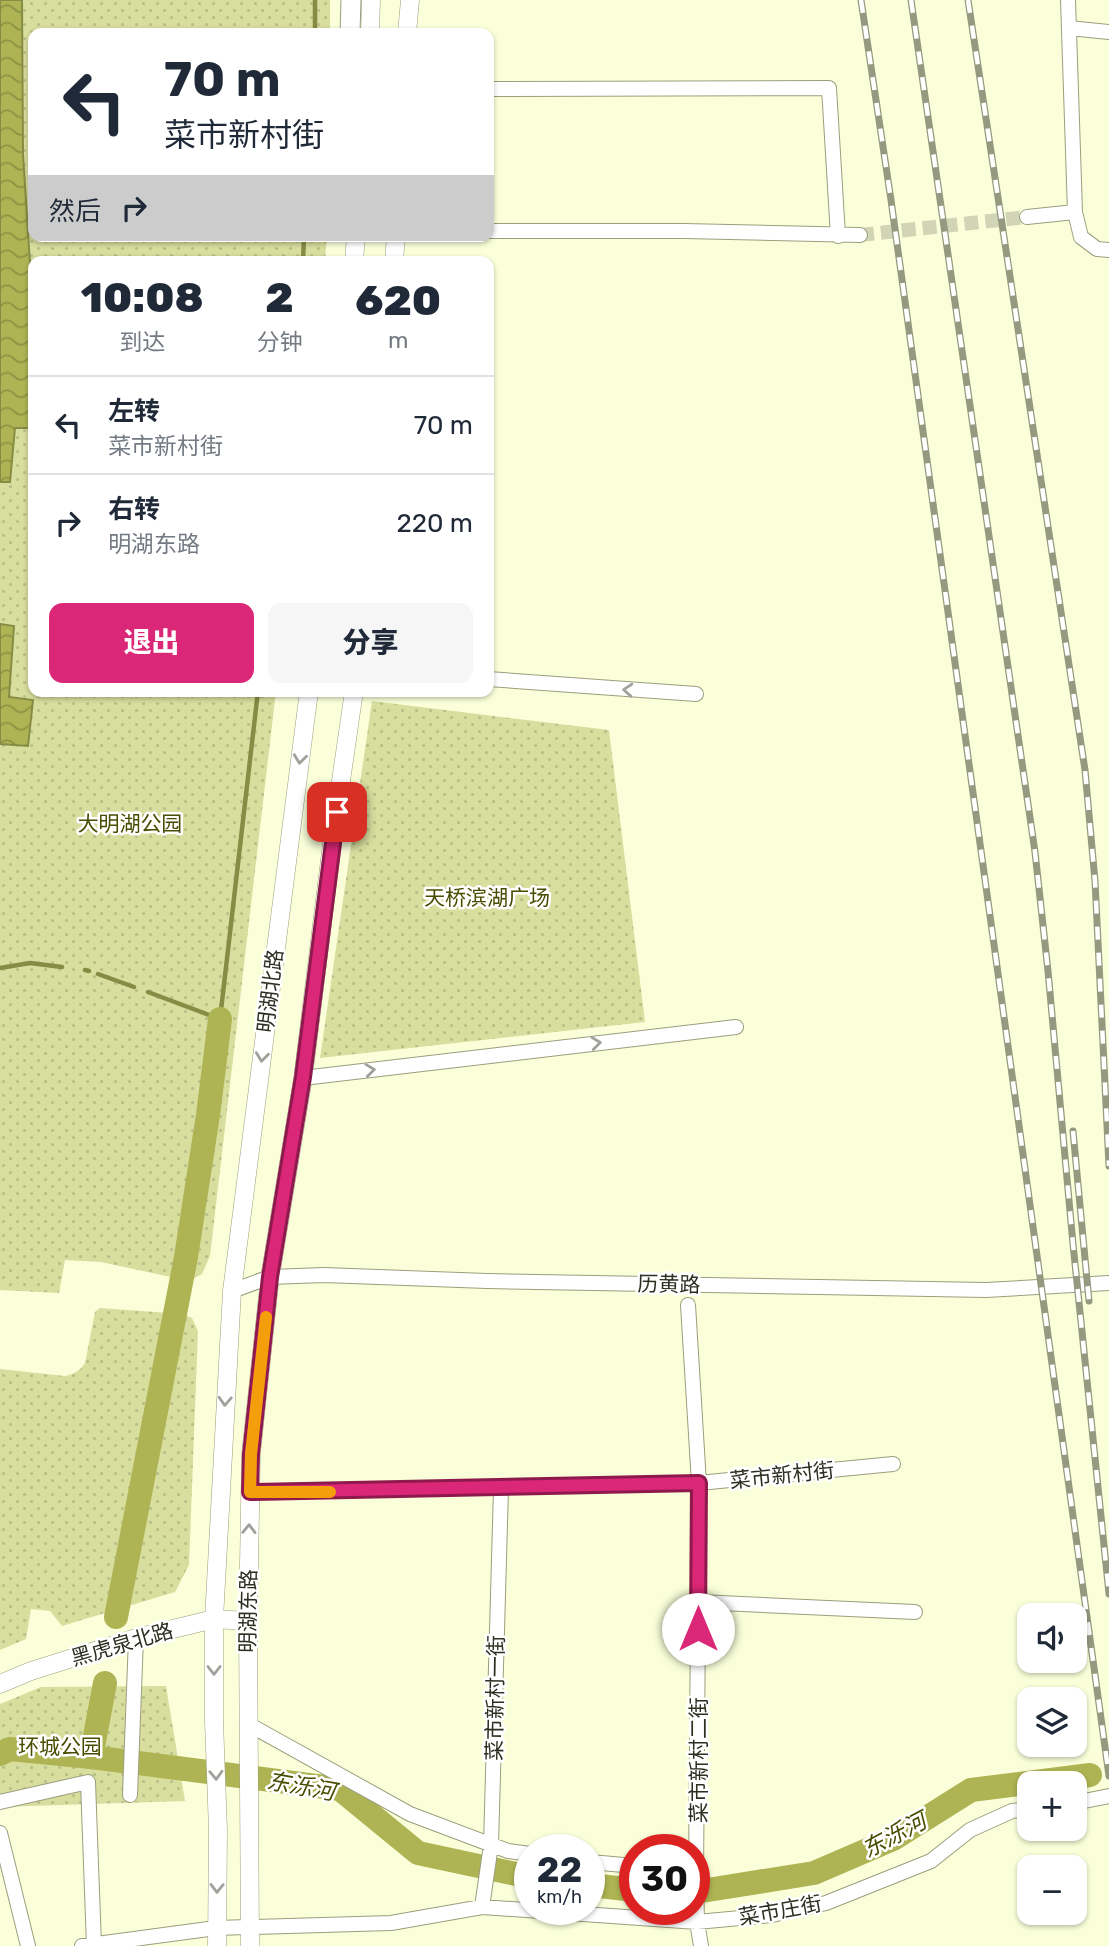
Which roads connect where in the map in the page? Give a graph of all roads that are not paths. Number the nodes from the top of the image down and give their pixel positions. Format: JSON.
{"nodes":[{"id":1,"x":351,"y":0,"type":"edge"},
{"id":2,"x":371,"y":0,"type":"edge"},
{"id":3,"x":410,"y":0,"type":"edge"},
{"id":4,"x":1068,"y":0,"type":"edge"},
{"id":5,"x":350,"y":28,"type":"edge"},
{"id":6,"x":370,"y":28,"type":"edge"},
{"id":7,"x":407,"y":28,"type":"edge"},
{"id":8,"x":1069,"y":29,"type":"junction"},
{"id":9,"x":1109,"y":32,"type":"edge"},
{"id":10,"x":494,"y":89,"type":"edge"},
{"id":11,"x":1074,"y":212,"type":"junction"},
{"id":12,"x":1027,"y":217,"type":"tunnel mouth"},
{"id":13,"x":494,"y":231,"type":"edge"},
{"id":14,"x":860,"y":235,"type":"tunnel mouth"},
{"id":15,"x":838,"y":236,"type":"junction"},
{"id":16,"x":1109,"y":250,"type":"edge"},
{"id":17,"x":494,"y":679,"type":"edge"},
{"id":18,"x":696,"y":694,"type":"dead end"},
{"id":19,"x":308,"y":697,"type":"edge"},
{"id":20,"x":353,"y":697,"type":"edge"},
{"id":21,"x":736,"y":1027,"type":"dead end"},
{"id":22,"x":303,"y":1077,"type":"junction"},
{"id":23,"x":270,"y":1277,"type":"junction"},
{"id":24,"x":1109,"y":1283,"type":"edge"},
{"id":25,"x":232,"y":1291,"type":"junction"},
{"id":26,"x":688,"y":1305,"type":"dead end"},
{"id":27,"x":893,"y":1464,"type":"dead end"},
{"id":28,"x":699,"y":1483,"type":"junction"},
{"id":29,"x":501,"y":1488,"type":"junction"},
{"id":30,"x":250,"y":1492,"type":"junction"},
{"id":31,"x":698,"y":1602,"type":"junction"},
{"id":32,"x":915,"y":1612,"type":"dead end"},
{"id":33,"x":214,"y":1619,"type":"junction"},
{"id":34,"x":248,"y":1621,"type":"junction"},
{"id":35,"x":136,"y":1638,"type":"junction"},
{"id":36,"x":0,"y":1684,"type":"edge"},
{"id":37,"x":248,"y":1724,"type":"junction"},
{"id":38,"x":130,"y":1795,"type":"dead end"},
{"id":39,"x":1109,"y":1796,"type":"edge"},
{"id":40,"x":1087,"y":1800,"type":"edge"},
{"id":41,"x":0,"y":1802,"type":"edge"},
{"id":42,"x":1017,"y":1810,"type":"edge"},
{"id":43,"x":0,"y":1833,"type":"edge"},
{"id":44,"x":696,"y":1834,"type":"edge"},
{"id":45,"x":491,"y":1849,"type":"junction"},
{"id":46,"x":514,"y":1852,"type":"edge"},
{"id":47,"x":483,"y":1901,"type":"junction"},
{"id":48,"x":619,"y":1914,"type":"edge"},
{"id":49,"x":710,"y":1921,"type":"edge"},
{"id":50,"x":698,"y":1925,"type":"edge"},
{"id":51,"x":250,"y":1928,"type":"junction"},
{"id":52,"x":217,"y":1937,"type":"edge"},
{"id":53,"x":164,"y":1940,"type":"edge"},
{"id":54,"x":90,"y":1945,"type":"edge"},
{"id":55,"x":28,"y":1946,"type":"edge"},
{"id":56,"x":250,"y":1946,"type":"edge"},
{"id":57,"x":701,"y":1946,"type":"edge"}],
"edges":[{"from":1,"to":5,"type":"highway"},
{"from":2,"to":6,"type":"main road"},
{"from":3,"to":7,"type":"main road"},
{"from":4,"to":8,"type":"street"},
{"from":8,"to":9,"type":"street"},
{"from":8,"to":11,"type":"street"},
{"from":10,"to":15,"type":"street"},
{"from":11,"to":12,"type":"street"},
{"from":11,"to":16,"type":"street"},
{"from":13,"to":15,"type":"street"},
{"from":14,"to":15,"type":"street"},
{"from":18,"to":17,"type":"street","one_way":true},
{"from":19,"to":25,"type":"main road","name":"明湖北路","one_way":true},
{"from":20,"to":22,"type":"main road","name":"明湖北路"},
{"from":22,"to":21,"type":"street","one_way":true},
{"from":22,"to":23,"type":"main road","name":"明湖北路"},
{"from":23,"to":24,"type":"street","name":"历黄路"},
{"from":23,"to":25,"type":"street","name":"历黄路"},
{"from":23,"to":30,"type":"main road","name":"明湖东路"},
{"from":25,"to":33,"type":"main road","name":"明湖东路","one_way":true},
{"from":26,"to":28,"type":"street","name":"菜市新村二街"},
{"from":27,"to":28,"type":"street","name":"菜市新村街"},
{"from":28,"to":29,"type":"street","name":"菜市新村街"},
{"from":28,"to":31,"type":"street","name":"菜市新村二街"},
{"from":29,"to":30,"type":"street","name":"菜市新村街"},
{"from":29,"to":45,"type":"street","name":"菜市新村一街"},
{"from":34,"to":30,"type":"main road","name":"明湖东路","one_way":true},
{"from":31,"to":32,"type":"street"},
{"from":31,"to":44,"type":"street","name":"菜市新村二街"},
{"from":33,"to":34,"type":"main road","name":"黑虎泉北路"},
{"from":33,"to":35,"type":"main road","name":"黑虎泉北路"},
{"from":33,"to":52,"type":"main road","name":"明湖东路","one_way":true},
{"from":34,"to":37,"type":"main road","name":"明湖东路"},
{"from":35,"to":36,"type":"main road","name":"黑虎泉北路"},
{"from":35,"to":38,"type":"street"},
{"from":37,"to":45,"type":"street"},
{"from":37,"to":51,"type":"main road","name":"明湖东路"},
{"from":39,"to":40,"type":"street"},
{"from":41,"to":54,"type":"street"},
{"from":42,"to":49,"type":"street","name":"菜市庄街"},
{"from":43,"to":55,"type":"street"},
{"from":45,"to":46,"type":"street"},
{"from":45,"to":47,"type":"street","name":"菜市新村一街"},
{"from":47,"to":48,"type":"street","name":"菜市庄街"},
{"from":47,"to":51,"type":"street","name":"菜市庄街"},
{"from":50,"to":57,"type":"street","name":"菜市新村二街"},
{"from":51,"to":52,"type":"street","name":"菜市庄街"},
{"from":51,"to":56,"type":"main road","name":"明湖东路"},
{"from":52,"to":53,"type":"street","name":"菜市庄街"},
{"from":53,"to":54,"type":"street","name":"菜市庄街"}]}
